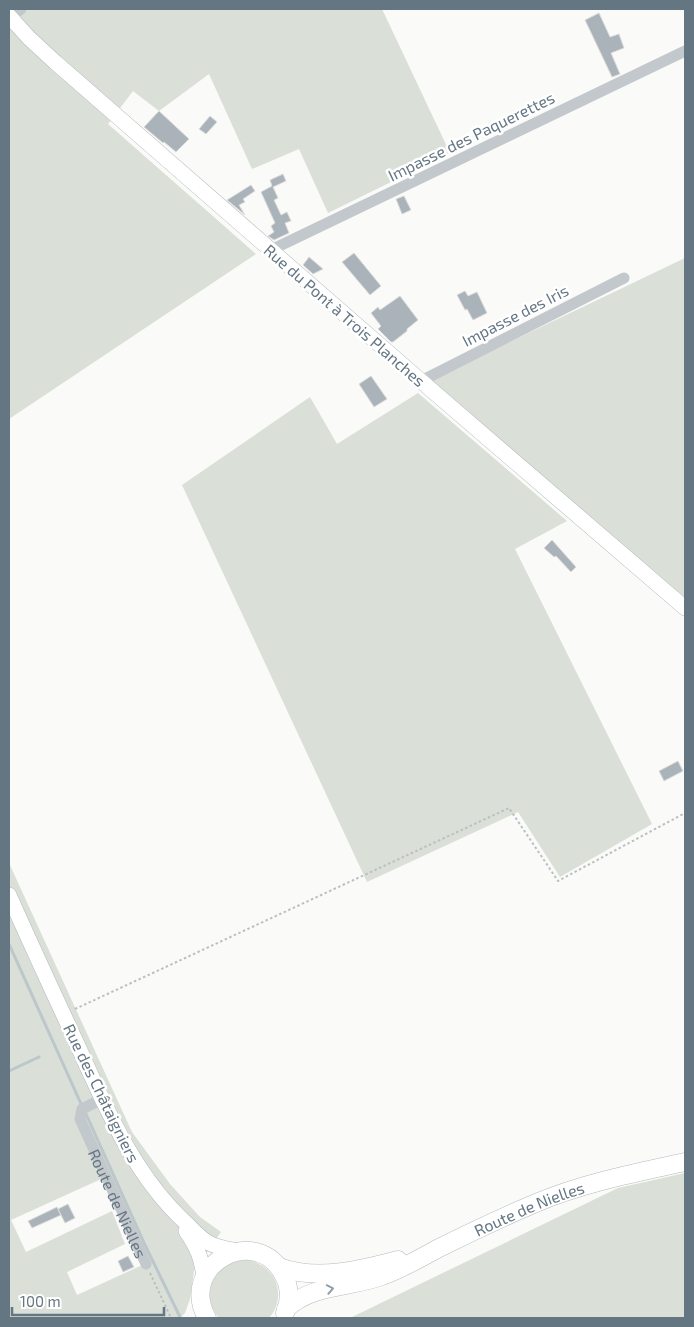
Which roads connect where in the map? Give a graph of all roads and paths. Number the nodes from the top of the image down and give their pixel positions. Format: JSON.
{"nodes":[{"id":1,"x":12,"y":15,"type":"edge"},
{"id":2,"x":685,"y":51,"type":"edge"},
{"id":3,"x":272,"y":250,"type":"junction"},
{"id":4,"x":624,"y":278,"type":"dead end"},
{"id":5,"x":421,"y":381,"type":"junction"},
{"id":6,"x":685,"y":608,"type":"edge"},
{"id":7,"x":685,"y":813,"type":"edge"},
{"id":8,"x":9,"y":895,"type":"edge"},
{"id":9,"x":63,"y":1014,"type":"junction"},
{"id":10,"x":92,"y":1104,"type":"junction"},
{"id":11,"x":685,"y":1162,"type":"edge"},
{"id":12,"x":172,"y":1211,"type":"junction"},
{"id":13,"x":439,"y":1248,"type":"junction"},
{"id":14,"x":239,"y":1251,"type":"junction"},
{"id":15,"x":146,"y":1264,"type":"joint"},
{"id":16,"x":279,"y":1267,"type":"junction"},
{"id":17,"x":202,"y":1286,"type":"junction"},
{"id":18,"x":284,"y":1314,"type":"edge"},
{"id":19,"x":172,"y":1318,"type":"edge"},
{"id":20,"x":192,"y":1318,"type":"edge"},
{"id":21,"x":207,"y":1318,"type":"edge"}],
"edges":[{"from":1,"to":3,"type":"street","name":"Rue du Pont à Trois Planches"},
{"from":2,"to":3,"type":"street","name":"Impasse des Paquerettes"},
{"from":3,"to":5,"type":"street","name":"Rue du Pont à Trois Planches"},
{"from":4,"to":5,"type":"street","name":"Impasse des Iris"},
{"from":5,"to":6,"type":"street","name":"Rue du Pont à Trois Planches"},
{"from":7,"to":9,"type":"path"},
{"from":8,"to":9,"type":"street","name":"Rue des Châtaigniers"},
{"from":9,"to":10,"type":"street","name":"Rue des Châtaigniers"},
{"from":10,"to":12,"type":"street","name":"Rue des Châtaigniers"},
{"from":10,"to":15,"type":"street","name":"Route de Nielles"},
{"from":11,"to":13,"type":"main road","name":"Route de Nielles"},
{"from":12,"to":14,"type":"street","name":"Rue des Châtaigniers"},
{"from":12,"to":17,"type":"street"},
{"from":13,"to":16,"type":"main road","name":"Route de Nielles"},
{"from":18,"to":13,"type":"main road","name":"Route de Nielles","one_way":true},
{"from":14,"to":16,"type":"main road"},
{"from":14,"to":17,"type":"main road"},
{"from":15,"to":19,"type":"path","name":"Route de Nielles"},
{"from":16,"to":18,"type":"main road"},
{"from":17,"to":20,"type":"main road"},
{"from":17,"to":21,"type":"main road"}]}
